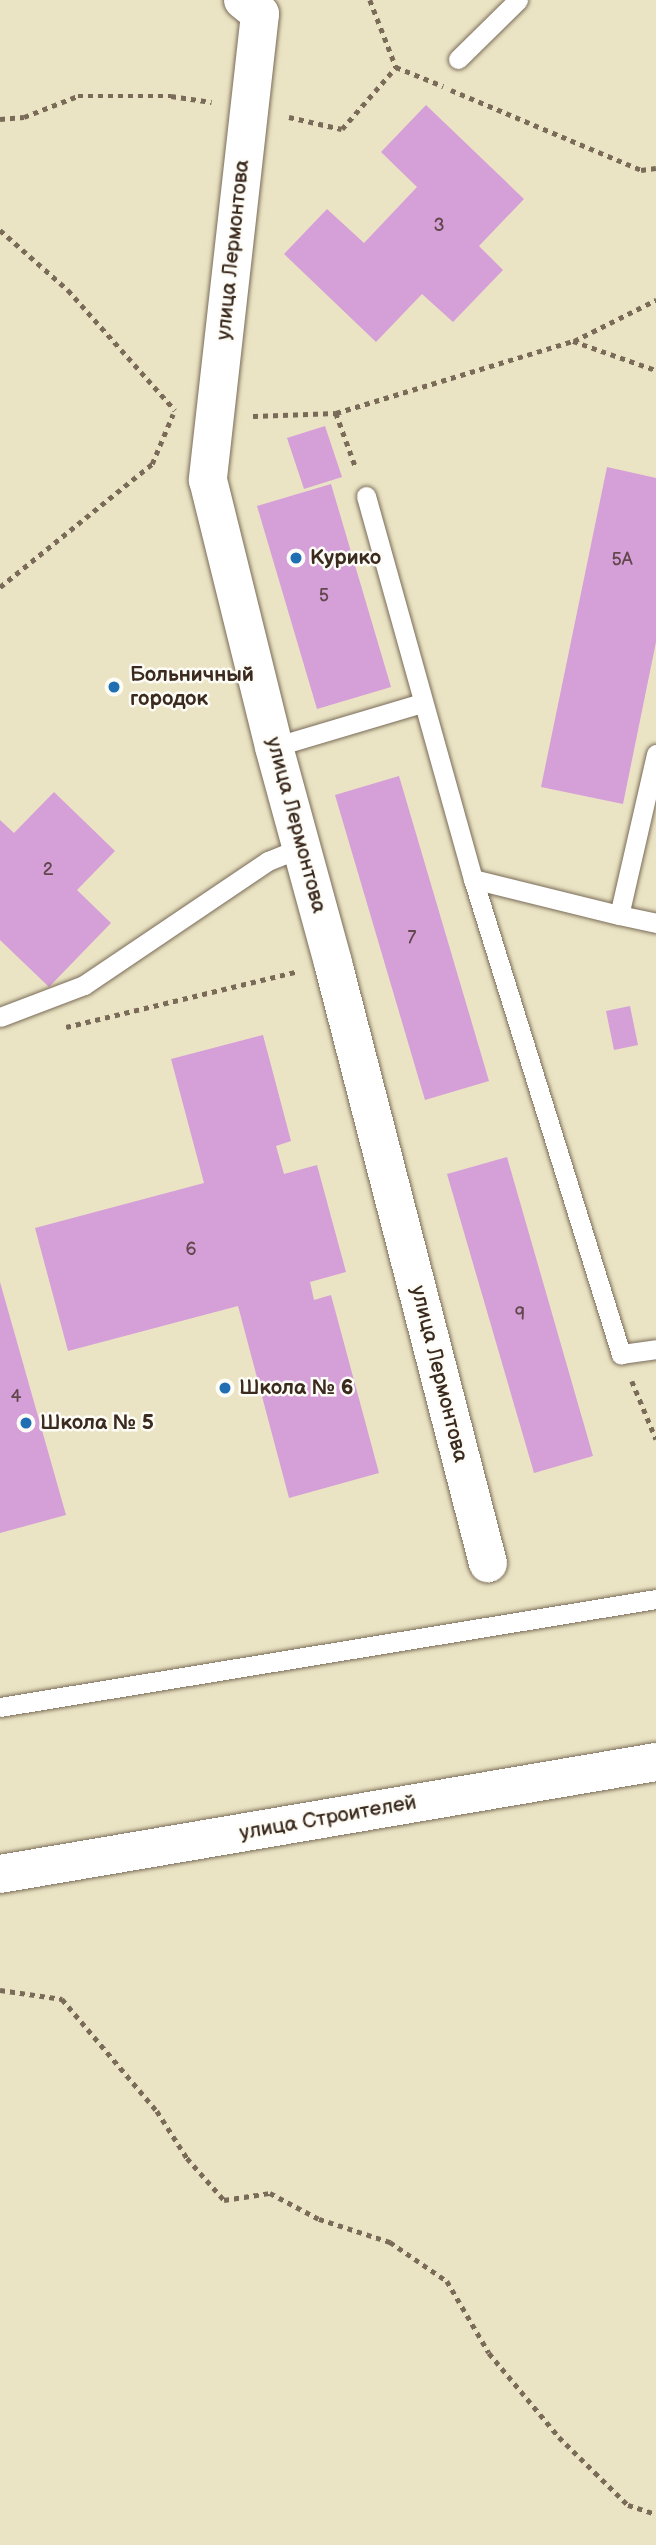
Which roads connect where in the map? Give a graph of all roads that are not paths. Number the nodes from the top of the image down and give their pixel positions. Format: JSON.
{"nodes":[{"id":1,"x":243,"y":0,"type":"edge"},
{"id":2,"x":518,"y":0,"type":"edge"},
{"id":3,"x":458,"y":60,"type":"dead end"},
{"id":4,"x":366,"y":496,"type":"road end"},
{"id":5,"x":422,"y":704,"type":"junction"},
{"id":6,"x":274,"y":747,"type":"junction"},
{"id":7,"x":656,"y":754,"type":"edge"},
{"id":8,"x":302,"y":847,"type":"junction"},
{"id":9,"x":473,"y":879,"type":"junction"},
{"id":10,"x":619,"y":915,"type":"junction"},
{"id":11,"x":656,"y":923,"type":"edge"},
{"id":12,"x":0,"y":1017,"type":"edge"},
{"id":13,"x":656,"y":1349,"type":"edge"},
{"id":14,"x":488,"y":1563,"type":"dead end"},
{"id":15,"x":656,"y":1599,"type":"edge"},
{"id":16,"x":0,"y":1707,"type":"edge"},
{"id":17,"x":656,"y":1762,"type":"edge"},
{"id":18,"x":0,"y":1874,"type":"edge"}],
"edges":[{"from":1,"to":6,"type":"street","name":"улица Лермонтова"},
{"from":2,"to":3,"type":"lane"},
{"from":4,"to":5,"type":"lane"},
{"from":5,"to":6,"type":"lane"},
{"from":5,"to":9,"type":"lane"},
{"from":6,"to":8,"type":"street","name":"улица Лермонтова"},
{"from":7,"to":10,"type":"lane"},
{"from":8,"to":12,"type":"lane"},
{"from":8,"to":14,"type":"street","name":"улица Лермонтова"},
{"from":9,"to":10,"type":"lane"},
{"from":9,"to":13,"type":"lane"},
{"from":10,"to":11,"type":"lane"},
{"from":15,"to":16,"type":"lane"},
{"from":17,"to":18,"type":"street","name":"улица Строителей"}]}
